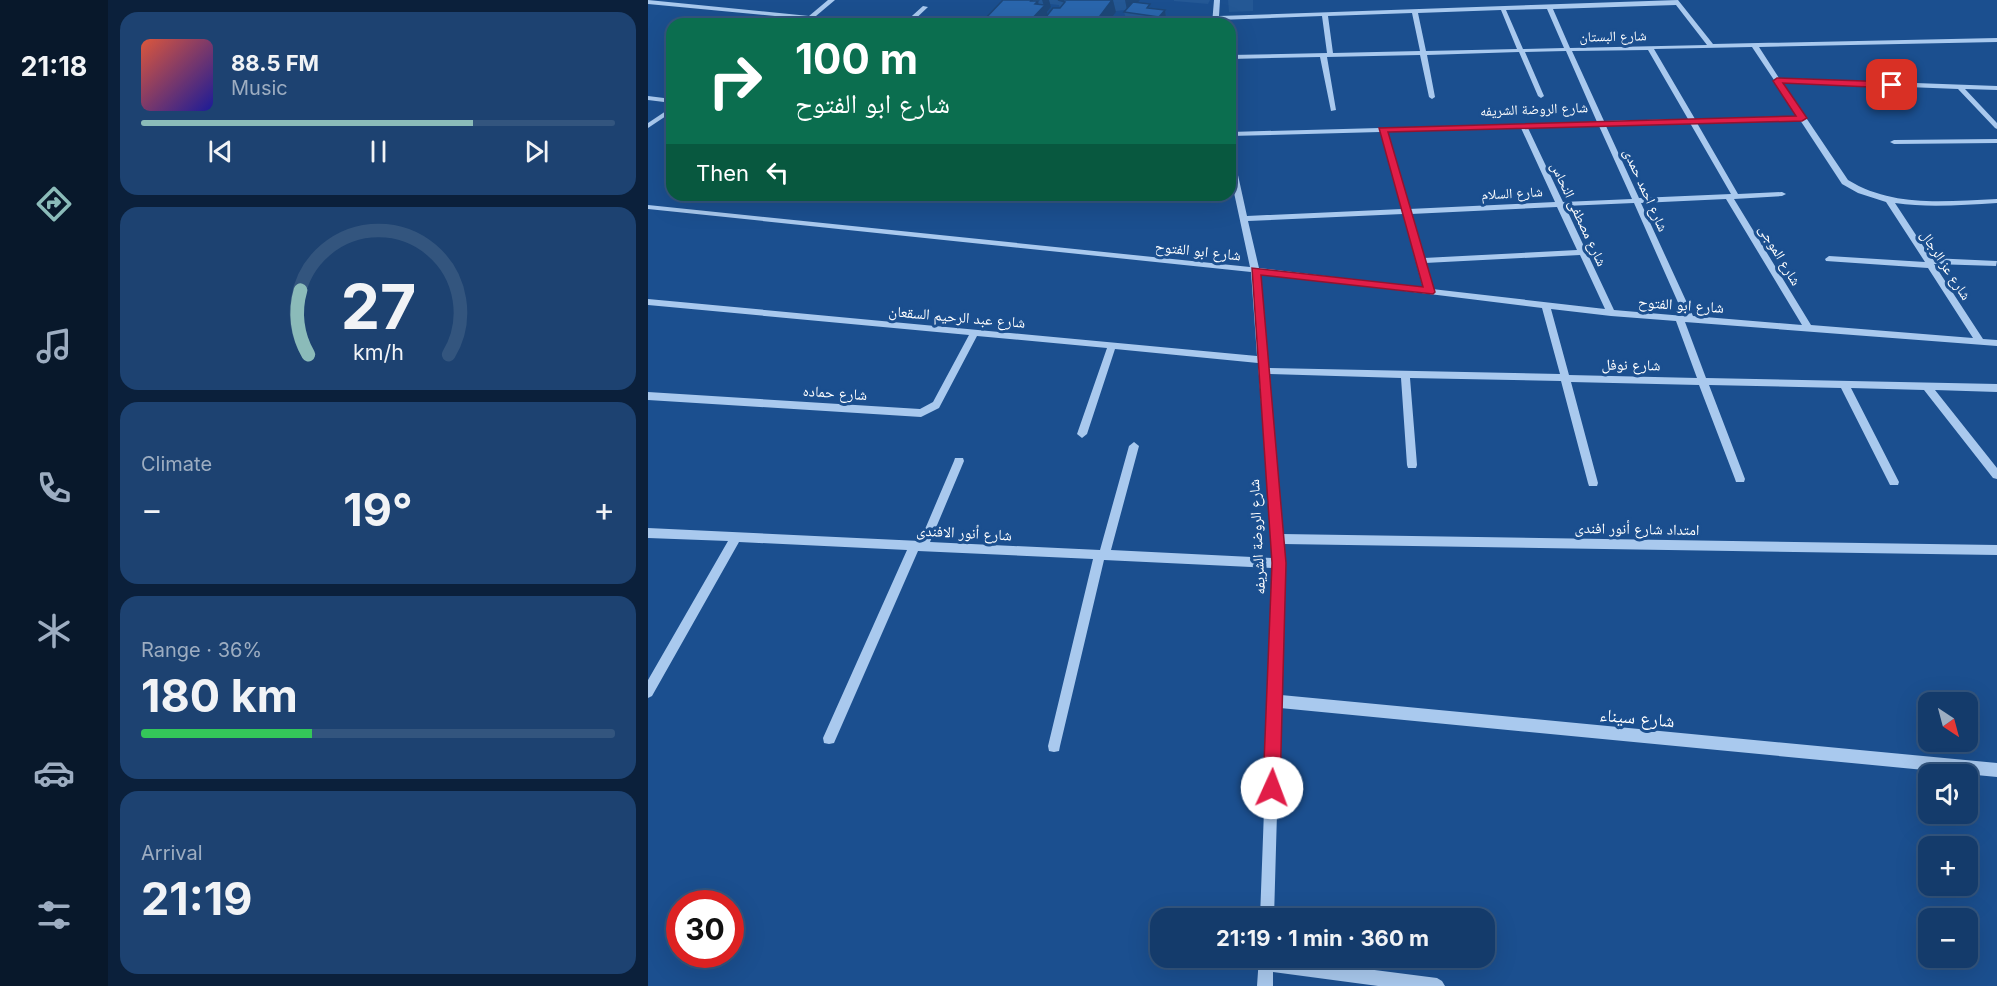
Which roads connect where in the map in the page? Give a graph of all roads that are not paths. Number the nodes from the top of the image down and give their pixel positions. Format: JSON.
{"nodes":[{"id":1,"x":832,"y":0,"type":"edge"},
{"id":2,"x":1217,"y":0,"type":"edge"},
{"id":3,"x":1676,"y":1,"type":"edge"},
{"id":4,"x":648,"y":2,"type":"edge"},
{"id":5,"x":732,"y":5,"type":"dead end"},
{"id":6,"x":925,"y":7,"type":"dead end"},
{"id":7,"x":1549,"y":7,"type":"junction"},
{"id":8,"x":725,"y":9,"type":"junction"},
{"id":9,"x":1503,"y":9,"type":"junction"},
{"id":10,"x":1415,"y":12,"type":"junction"},
{"id":11,"x":1325,"y":15,"type":"junction"},
{"id":12,"x":811,"y":18,"type":"joint"},
{"id":13,"x":913,"y":18,"type":"edge"},
{"id":14,"x":1215,"y":18,"type":"edge"},
{"id":15,"x":1236,"y":20,"type":"edge"},
{"id":16,"x":1997,"y":40,"type":"edge"},
{"id":17,"x":1754,"y":45,"type":"junction"},
{"id":18,"x":1711,"y":46,"type":"junction"},
{"id":19,"x":1650,"y":48,"type":"junction"},
{"id":20,"x":1568,"y":49,"type":"junction"},
{"id":21,"x":1521,"y":50,"type":"junction"},
{"id":22,"x":1423,"y":52,"type":"junction"},
{"id":23,"x":1327,"y":54,"type":"junction"},
{"id":24,"x":1236,"y":57,"type":"edge"},
{"id":25,"x":1777,"y":81,"type":"junction"},
{"id":26,"x":1961,"y":88,"type":"junction"},
{"id":27,"x":1997,"y":88,"type":"edge"},
{"id":28,"x":1541,"y":96,"type":"dead end"},
{"id":29,"x":1432,"y":97,"type":"dead end"},
{"id":30,"x":648,"y":98,"type":"edge"},
{"id":31,"x":666,"y":100,"type":"edge"},
{"id":32,"x":1333,"y":110,"type":"dead end"},
{"id":33,"x":666,"y":113,"type":"edge"},
{"id":34,"x":1802,"y":118,"type":"junction"},
{"id":35,"x":1693,"y":121,"type":"junction"},
{"id":36,"x":1601,"y":123,"type":"junction"},
{"id":37,"x":1523,"y":125,"type":"junction"},
{"id":38,"x":648,"y":126,"type":"edge"},
{"id":39,"x":1997,"y":127,"type":"edge"},
{"id":40,"x":1383,"y":129,"type":"junction"},
{"id":41,"x":1236,"y":134,"type":"edge"},
{"id":42,"x":1997,"y":141,"type":"edge"},
{"id":43,"x":1894,"y":142,"type":"dead end"},
{"id":44,"x":1236,"y":184,"type":"edge"},
{"id":45,"x":1782,"y":194,"type":"dead end"},
{"id":46,"x":1732,"y":196,"type":"junction"},
{"id":47,"x":1636,"y":201,"type":"junction"},
{"id":48,"x":1997,"y":201,"type":"edge"},
{"id":49,"x":1890,"y":202,"type":"junction"},
{"id":50,"x":1560,"y":204,"type":"junction"},
{"id":51,"x":648,"y":207,"type":"edge"},
{"id":52,"x":1406,"y":212,"type":"junction"},
{"id":53,"x":1244,"y":219,"type":"junction"},
{"id":54,"x":1582,"y":252,"type":"junction"},
{"id":55,"x":1829,"y":259,"type":"dead end"},
{"id":56,"x":1420,"y":261,"type":"junction"},
{"id":57,"x":1929,"y":263,"type":"junction"},
{"id":58,"x":1996,"y":263,"type":"edge"},
{"id":59,"x":1256,"y":270,"type":"junction"},
{"id":60,"x":1429,"y":292,"type":"junction"},
{"id":61,"x":648,"y":302,"type":"edge"},
{"id":62,"x":1546,"y":306,"type":"junction"},
{"id":63,"x":1611,"y":313,"type":"junction"},
{"id":64,"x":1678,"y":318,"type":"junction"},
{"id":65,"x":1690,"y":319,"type":"junction"},
{"id":66,"x":1808,"y":328,"type":"junction"},
{"id":67,"x":975,"y":332,"type":"junction"},
{"id":68,"x":1980,"y":341,"type":"junction"},
{"id":69,"x":1997,"y":343,"type":"edge"},
{"id":70,"x":1112,"y":346,"type":"junction"},
{"id":71,"x":1263,"y":366,"type":"junction"},
{"id":72,"x":1405,"y":374,"type":"junction"},
{"id":73,"x":1565,"y":378,"type":"junction"},
{"id":74,"x":1702,"y":381,"type":"junction"},
{"id":75,"x":1844,"y":384,"type":"junction"},
{"id":76,"x":1926,"y":386,"type":"junction"},
{"id":77,"x":1997,"y":388,"type":"edge"},
{"id":78,"x":648,"y":396,"type":"edge"},
{"id":79,"x":1082,"y":434,"type":"dead end"},
{"id":80,"x":1134,"y":446,"type":"dead end"},
{"id":81,"x":959,"y":460,"type":"dead end"},
{"id":82,"x":1412,"y":465,"type":"dead end"},
{"id":83,"x":1997,"y":475,"type":"edge"},
{"id":84,"x":1740,"y":479,"type":"dead end"},
{"id":85,"x":1894,"y":482,"type":"dead end"},
{"id":86,"x":1593,"y":483,"type":"dead end"},
{"id":87,"x":648,"y":533,"type":"edge"},
{"id":88,"x":736,"y":538,"type":"junction"},
{"id":89,"x":1277,"y":539,"type":"junction"},
{"id":90,"x":919,"y":546,"type":"junction"},
{"id":91,"x":1997,"y":550,"type":"edge"},
{"id":92,"x":1102,"y":555,"type":"junction"},
{"id":93,"x":1279,"y":563,"type":"junction"},
{"id":94,"x":648,"y":692,"type":"edge"},
{"id":95,"x":1275,"y":701,"type":"junction"},
{"id":96,"x":828,"y":738,"type":"dead end"},
{"id":97,"x":1054,"y":746,"type":"dead end"},
{"id":98,"x":1997,"y":770,"type":"edge"},
{"id":99,"x":1268,"y":908,"type":"edge"},
{"id":100,"x":1266,"y":968,"type":"edge"},
{"id":101,"x":1319,"y":968,"type":"edge"},
{"id":102,"x":1265,"y":986,"type":"edge"},
{"id":103,"x":1437,"y":986,"type":"edge"}],
"edges":[{"from":1,"to":12,"type":"street"},
{"from":2,"to":14,"type":"street"},
{"from":3,"to":7,"type":"street"},
{"from":3,"to":18,"type":"street"},
{"from":4,"to":8,"type":"street"},
{"from":5,"to":8,"type":"street"},
{"from":6,"to":13,"type":"street"},
{"from":7,"to":9,"type":"street"},
{"from":7,"to":20,"type":"street","name":"شارع احمد حمدى"},
{"from":8,"to":12,"type":"street"},
{"from":9,"to":10,"type":"street"},
{"from":9,"to":21,"type":"street"},
{"from":10,"to":11,"type":"street"},
{"from":10,"to":22,"type":"street"},
{"from":11,"to":15,"type":"street"},
{"from":11,"to":23,"type":"street"},
{"from":16,"to":17,"type":"street","name":"شارع البستان"},
{"from":17,"to":18,"type":"street","name":"شارع البستان"},
{"from":17,"to":25,"type":"street"},
{"from":18,"to":19,"type":"street","name":"شارع البستان"},
{"from":19,"to":20,"type":"street","name":"شارع البستان"},
{"from":19,"to":35,"type":"street","name":"شارع الموجى"},
{"from":20,"to":21,"type":"street","name":"شارع البستان"},
{"from":20,"to":36,"type":"street","name":"شارع احمد حمدى"},
{"from":21,"to":22,"type":"street","name":"شارع البستان"},
{"from":21,"to":28,"type":"street"},
{"from":22,"to":23,"type":"street","name":"شارع البستان"},
{"from":22,"to":29,"type":"street"},
{"from":23,"to":24,"type":"street","name":"شارع البستان"},
{"from":23,"to":32,"type":"street"},
{"from":25,"to":26,"type":"street"},
{"from":25,"to":34,"type":"street"},
{"from":26,"to":27,"type":"street"},
{"from":26,"to":39,"type":"street"},
{"from":30,"to":31,"type":"street"},
{"from":33,"to":38,"type":"street"},
{"from":34,"to":35,"type":"street","name":"شارع الروضة الشريفه"},
{"from":34,"to":49,"type":"street"},
{"from":35,"to":36,"type":"street","name":"شارع الروضة الشريفه"},
{"from":35,"to":46,"type":"street","name":"شارع الموجى"},
{"from":36,"to":37,"type":"street","name":"شارع الروضة الشريفه"},
{"from":36,"to":47,"type":"street","name":"شارع احمد حمدى"},
{"from":37,"to":40,"type":"street","name":"شارع الروضة الشريفه"},
{"from":37,"to":50,"type":"street","name":"شارع مصطفى النحاس"},
{"from":40,"to":41,"type":"street","name":"شارع الروضة الشريفه"},
{"from":40,"to":52,"type":"street"},
{"from":42,"to":43,"type":"street"},
{"from":44,"to":53,"type":"street","name":"شارع الروضة الشريفه"},
{"from":45,"to":46,"type":"street","name":"شارع السلام"},
{"from":46,"to":47,"type":"street","name":"شارع السلام"},
{"from":46,"to":66,"type":"street","name":"شارع الموجى"},
{"from":47,"to":50,"type":"street","name":"شارع السلام"},
{"from":47,"to":65,"type":"street","name":"شارع احمد حمدى"},
{"from":48,"to":49,"type":"street"},
{"from":49,"to":57,"type":"street","name":"شارع عز الرجال"},
{"from":50,"to":52,"type":"street","name":"شارع السلام"},
{"from":50,"to":54,"type":"street","name":"شارع مصطفى النحاس"},
{"from":51,"to":59,"type":"street","name":"شارع ابو الفتوح"},
{"from":52,"to":53,"type":"street","name":"شارع السلام"},
{"from":52,"to":56,"type":"street"},
{"from":53,"to":59,"type":"street","name":"شارع الروضة الشريفه"},
{"from":54,"to":56,"type":"street"},
{"from":54,"to":63,"type":"street","name":"شارع مصطفى النحاس"},
{"from":55,"to":57,"type":"street"},
{"from":56,"to":60,"type":"street"},
{"from":57,"to":58,"type":"street"},
{"from":57,"to":68,"type":"street","name":"شارع عز الرجال"},
{"from":59,"to":60,"type":"street","name":"شارع ابو الفتوح"},
{"from":59,"to":71,"type":"street","name":"شارع الروضة الشريفه"},
{"from":60,"to":62,"type":"street","name":"شارع ابو الفتوح"},
{"from":61,"to":67,"type":"street","name":"شارع عبد الرحيم السقعان"},
{"from":62,"to":63,"type":"street","name":"شارع ابو الفتوح"},
{"from":62,"to":73,"type":"street"},
{"from":63,"to":64,"type":"street","name":"شارع ابو الفتوح"},
{"from":64,"to":65,"type":"street","name":"شارع ابو الفتوح"},
{"from":64,"to":74,"type":"street"},
{"from":65,"to":66,"type":"street","name":"شارع ابو الفتوح"},
{"from":66,"to":68,"type":"street","name":"شارع ابو الفتوح"},
{"from":67,"to":70,"type":"street","name":"شارع عبد الرحيم السقعان"},
{"from":67,"to":78,"type":"street","name":"شارع حماده"},
{"from":68,"to":69,"type":"street","name":"شارع ابو الفتوح"},
{"from":70,"to":71,"type":"street","name":"شارع عبد الرحيم السقعان"},
{"from":70,"to":79,"type":"street"},
{"from":71,"to":72,"type":"street","name":"شارع نوفل"},
{"from":71,"to":89,"type":"street","name":"شارع الروضة الشريفه"},
{"from":72,"to":73,"type":"street","name":"شارع نوفل"},
{"from":72,"to":82,"type":"street"},
{"from":73,"to":74,"type":"street","name":"شارع نوفل"},
{"from":73,"to":86,"type":"street"},
{"from":74,"to":75,"type":"street","name":"شارع نوفل"},
{"from":74,"to":84,"type":"street"},
{"from":75,"to":76,"type":"street","name":"شارع نوفل"},
{"from":75,"to":85,"type":"street"},
{"from":76,"to":77,"type":"street","name":"شارع نوفل"},
{"from":76,"to":83,"type":"street"},
{"from":80,"to":92,"type":"street"},
{"from":81,"to":90,"type":"street"},
{"from":87,"to":88,"type":"street","name":"شارع أنور الافندى"},
{"from":88,"to":90,"type":"street","name":"شارع أنور الافندى"},
{"from":88,"to":94,"type":"street"},
{"from":89,"to":91,"type":"street","name":"امتداد شارع أنور افندى"},
{"from":89,"to":93,"type":"street","name":"شارع الروضة الشريفه"},
{"from":90,"to":92,"type":"street","name":"شارع أنور الافندى"},
{"from":90,"to":96,"type":"street"},
{"from":92,"to":93,"type":"street","name":"شارع أنور الافندى"},
{"from":92,"to":97,"type":"street"},
{"from":93,"to":95,"type":"street","name":"شارع الروضة الشريفه"},
{"from":95,"to":98,"type":"street","name":"شارع سيناء"},
{"from":95,"to":99,"type":"street","name":"شارع الروضة الشريفه"},
{"from":100,"to":102,"type":"street"},
{"from":101,"to":103,"type":"street"}]}
